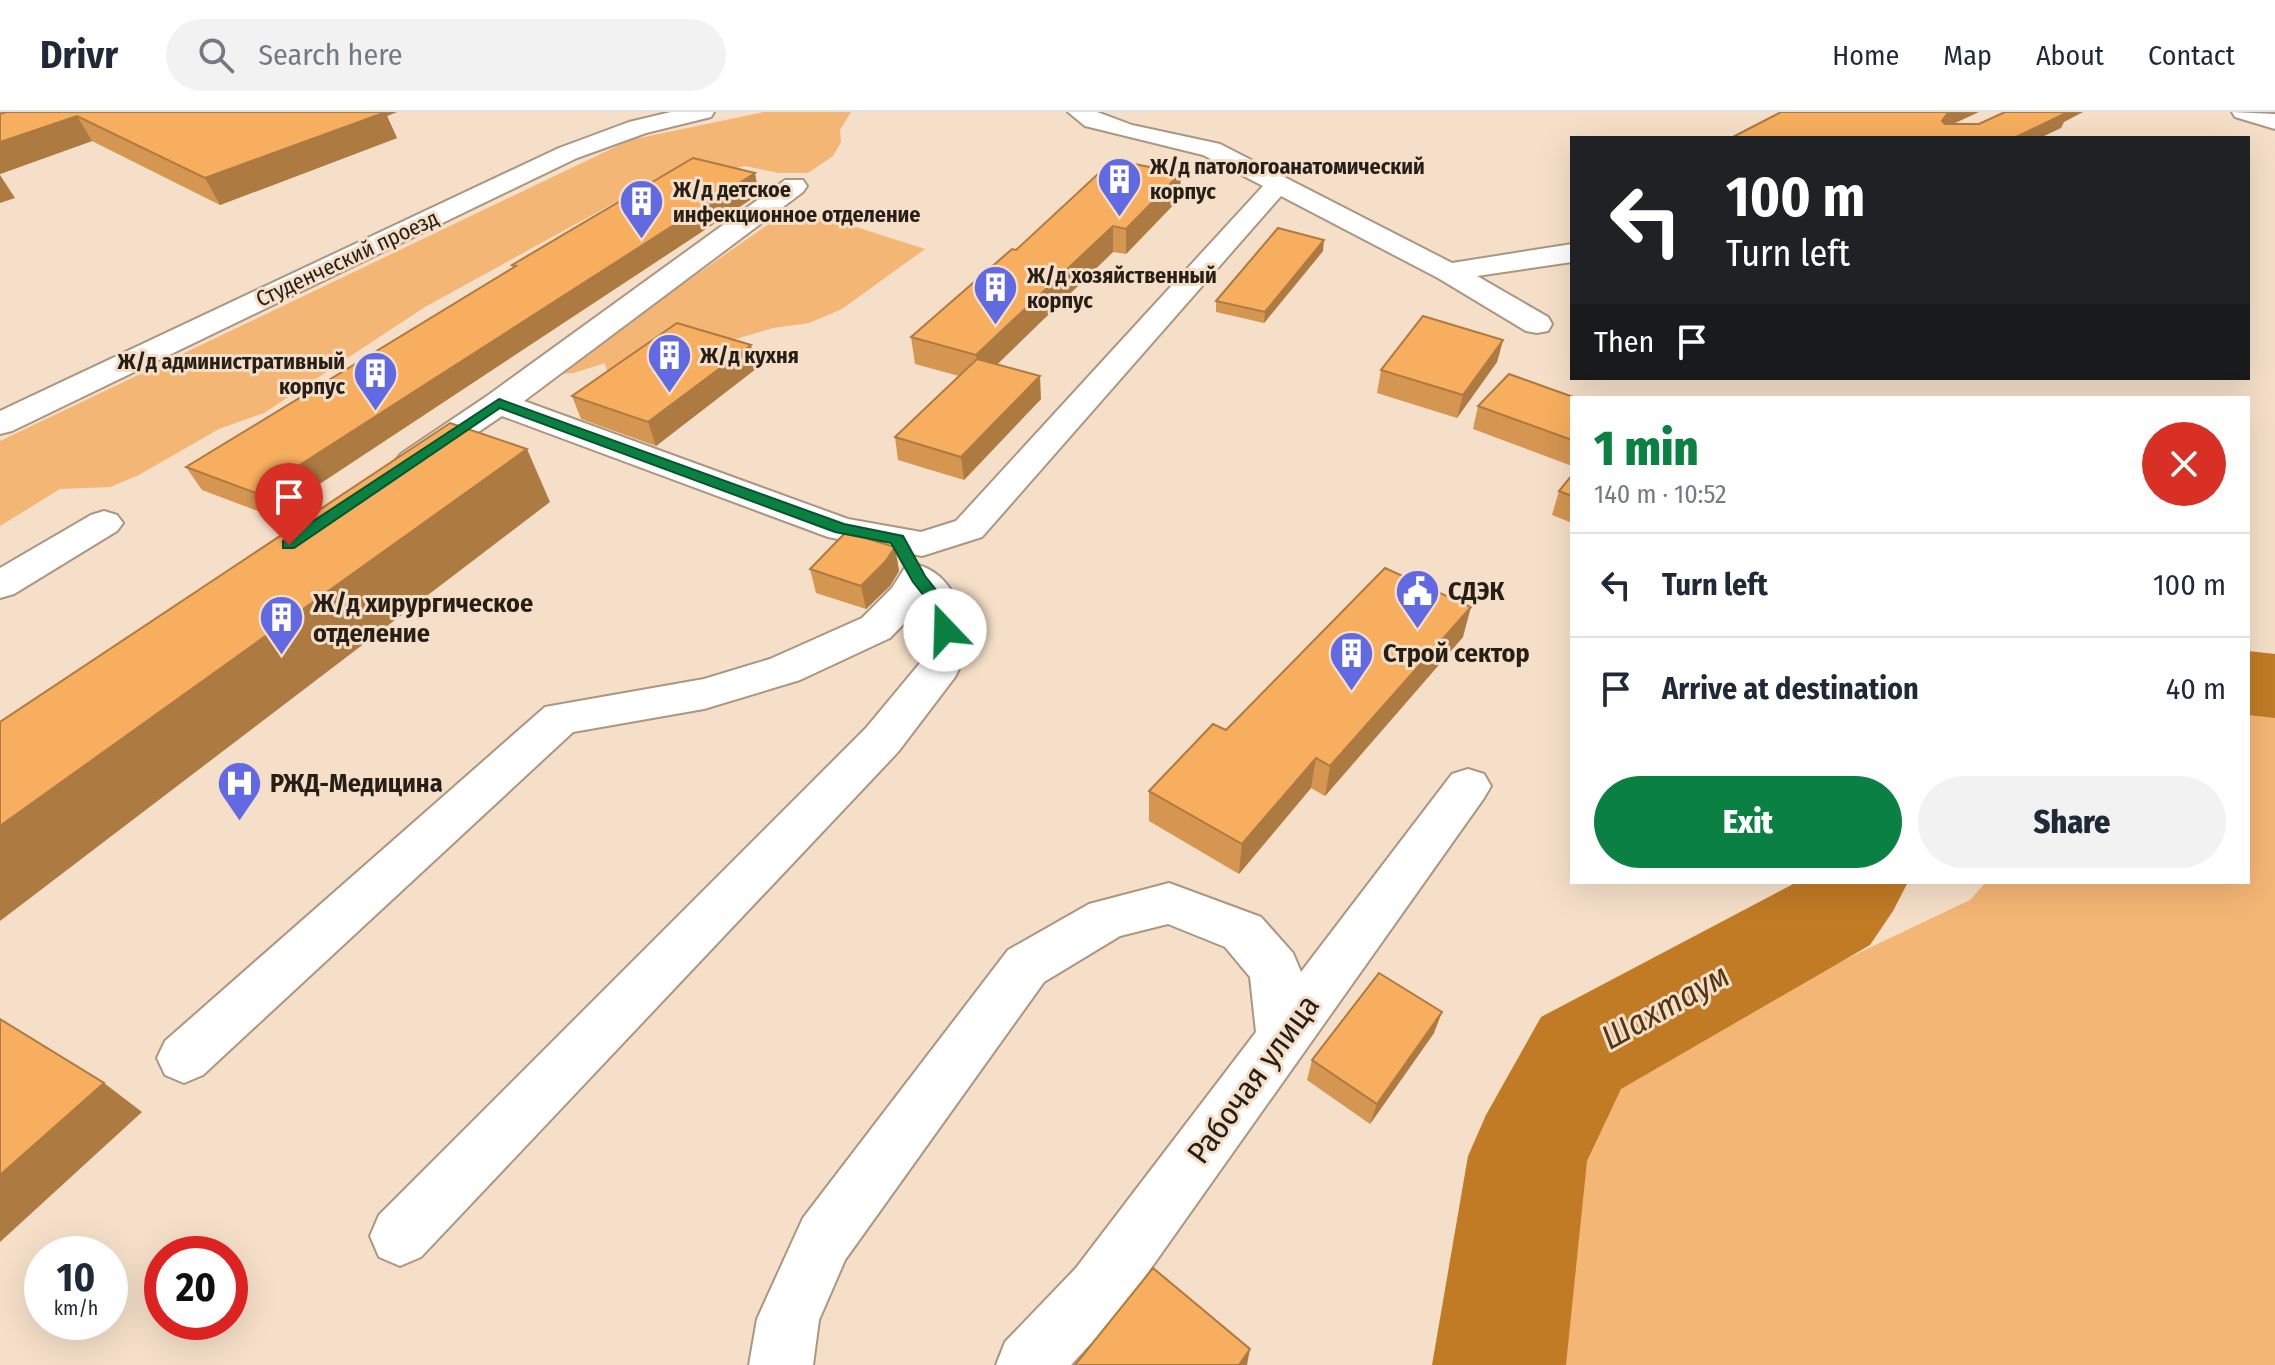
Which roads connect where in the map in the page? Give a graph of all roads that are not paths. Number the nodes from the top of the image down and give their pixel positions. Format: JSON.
{"nodes":[{"id":1,"x":645,"y":112,"type":"edge"},
{"id":2,"x":702,"y":112,"type":"edge"},
{"id":3,"x":1080,"y":112,"type":"edge"},
{"id":4,"x":2244,"y":112,"type":"edge"},
{"id":5,"x":2275,"y":122,"type":"edge"},
{"id":6,"x":568,"y":153,"type":"junction"},
{"id":7,"x":794,"y":186,"type":"dead end"},
{"id":8,"x":1269,"y":193,"type":"dead end"},
{"id":9,"x":1570,"y":253,"type":"edge"},
{"id":10,"x":1448,"y":272,"type":"junction"},
{"id":11,"x":1537,"y":324,"type":"dead end"},
{"id":12,"x":499,"y":403,"type":"junction"},
{"id":13,"x":0,"y":424,"type":"edge"},
{"id":14,"x":381,"y":483,"type":"edge"},
{"id":15,"x":104,"y":523,"type":"dead end"},
{"id":16,"x":908,"y":559,"type":"junction"},
{"id":17,"x":0,"y":585,"type":"edge"},
{"id":18,"x":1468,"y":786,"type":"dead end"},
{"id":19,"x":1283,"y":1039,"type":"junction"},
{"id":20,"x":184,"y":1058,"type":"dead end"},
{"id":21,"x":400,"y":1236,"type":"dead end"},
{"id":22,"x":781,"y":1365,"type":"edge"},
{"id":23,"x":1028,"y":1365,"type":"edge"}],
"edges":[{"from":1,"to":6,"type":"street"},
{"from":2,"to":6,"type":"street","name":"Студенческий проезд"},
{"from":3,"to":10,"type":"street"},
{"from":4,"to":5,"type":"street"},
{"from":6,"to":13,"type":"street","name":"Студенческий проезд"},
{"from":7,"to":12,"type":"street"},
{"from":8,"to":16,"type":"street"},
{"from":9,"to":10,"type":"street"},
{"from":10,"to":11,"type":"street"},
{"from":12,"to":14,"type":"street"},
{"from":12,"to":16,"type":"street"},
{"from":15,"to":17,"type":"street"},
{"from":16,"to":20,"type":"street"},
{"from":16,"to":21,"type":"street"},
{"from":18,"to":19,"type":"street","name":"Рабочая улица"},
{"from":19,"to":22,"type":"street"},
{"from":19,"to":23,"type":"street","name":"Рабочая улица"}]}
